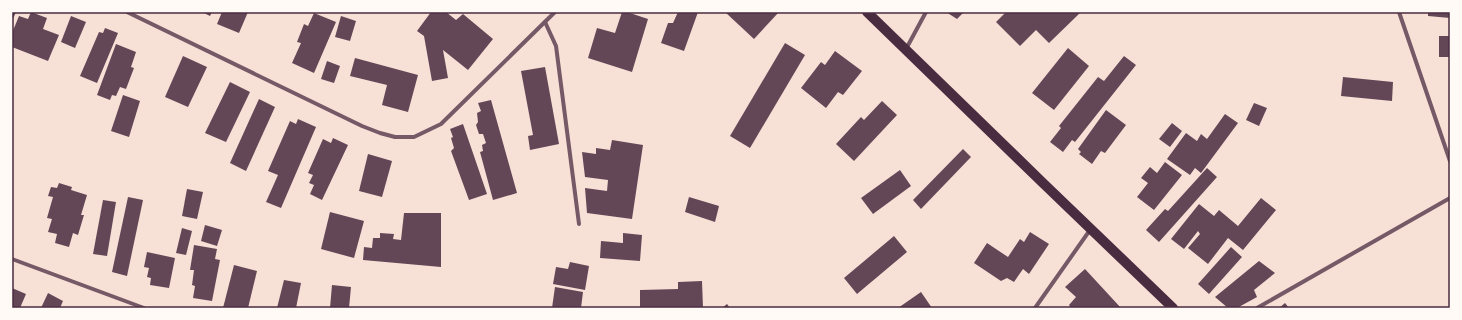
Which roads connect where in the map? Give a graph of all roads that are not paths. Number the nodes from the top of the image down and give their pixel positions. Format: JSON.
{"nodes":[{"id":1,"x":127,"y":12,"type":"edge"},
{"id":2,"x":555,"y":12,"type":"edge"},
{"id":3,"x":867,"y":12,"type":"edge"},
{"id":4,"x":926,"y":12,"type":"edge"},
{"id":5,"x":1399,"y":12,"type":"edge"},
{"id":6,"x":545,"y":22,"type":"junction"},
{"id":7,"x":906,"y":49,"type":"junction"},
{"id":8,"x":1450,"y":161,"type":"edge"},
{"id":9,"x":1450,"y":198,"type":"edge"},
{"id":10,"x":579,"y":224,"type":"dead end"},
{"id":11,"x":1090,"y":229,"type":"junction"},
{"id":12,"x":12,"y":259,"type":"edge"},
{"id":13,"x":144,"y":308,"type":"edge"},
{"id":14,"x":1035,"y":308,"type":"edge"},
{"id":15,"x":1173,"y":308,"type":"edge"},
{"id":16,"x":1257,"y":308,"type":"edge"}],
"edges":[{"from":1,"to":6,"type":"street"},
{"from":2,"to":6,"type":"street"},
{"from":3,"to":7,"type":"main road"},
{"from":4,"to":7,"type":"street"},
{"from":5,"to":8,"type":"street"},
{"from":6,"to":10,"type":"street"},
{"from":7,"to":11,"type":"main road"},
{"from":9,"to":16,"type":"street"},
{"from":11,"to":14,"type":"street"},
{"from":11,"to":15,"type":"main road"},
{"from":12,"to":13,"type":"street"}]}
